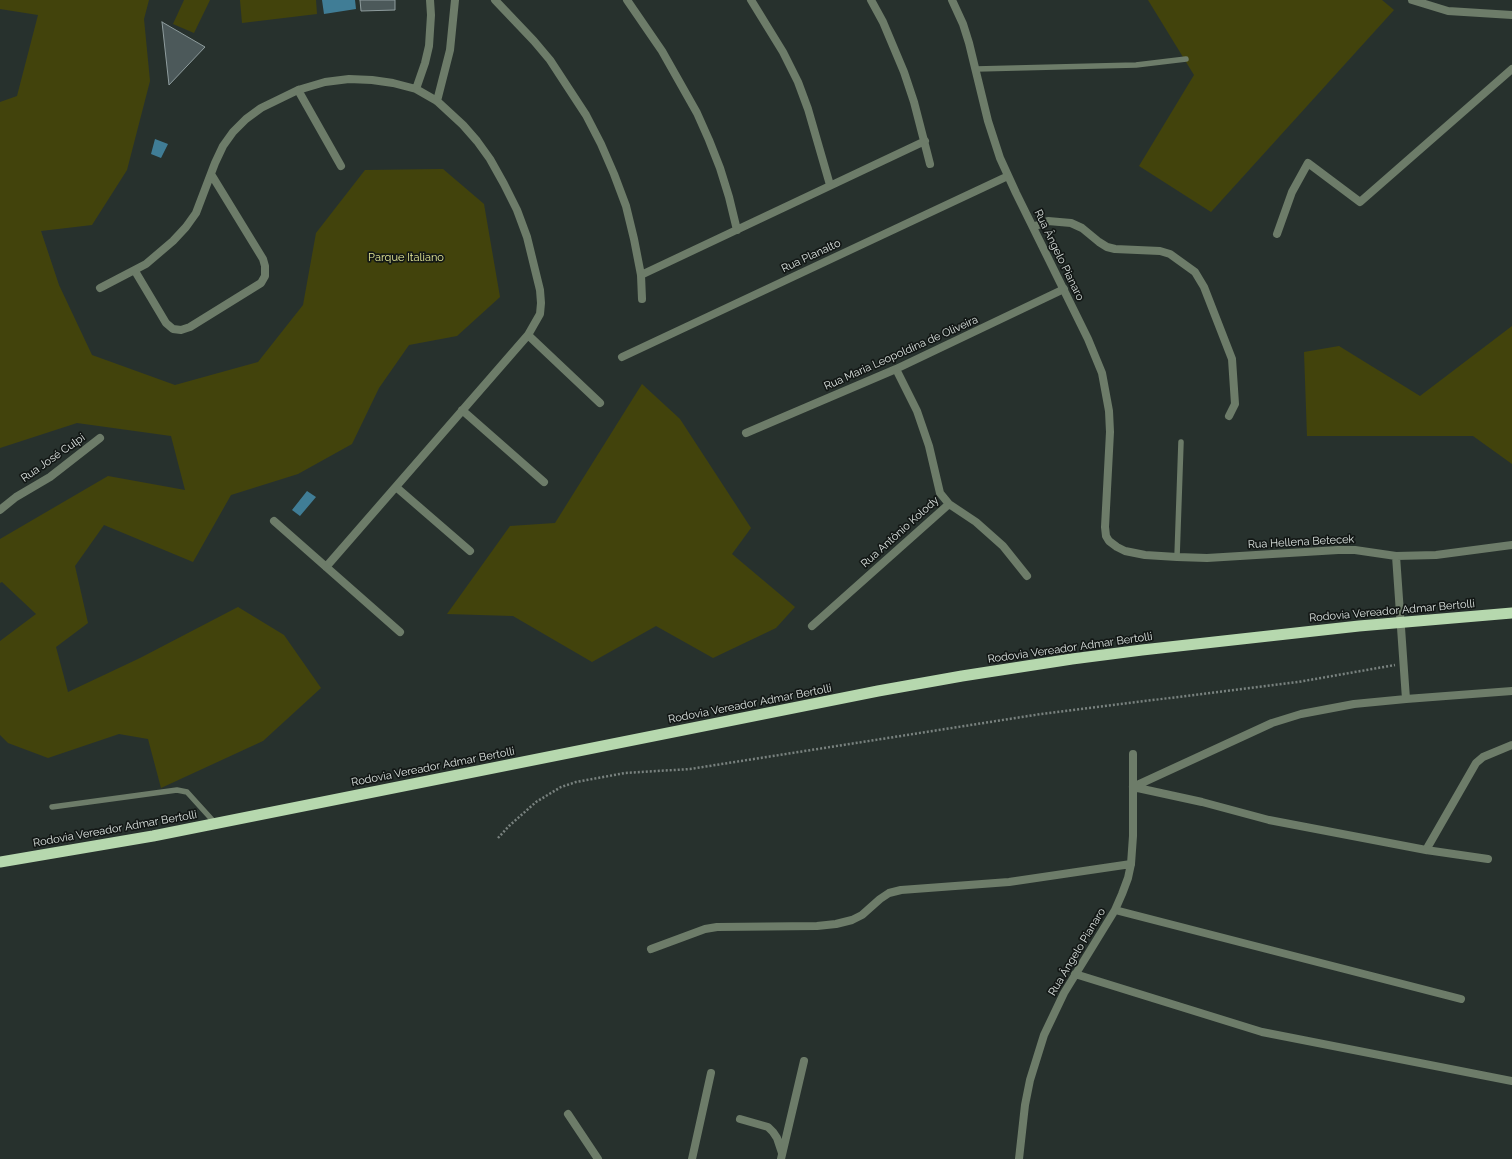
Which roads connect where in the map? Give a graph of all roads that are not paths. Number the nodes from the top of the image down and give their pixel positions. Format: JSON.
{"nodes":[{"id":1,"x":430,"y":0,"type":"edge"},
{"id":2,"x":455,"y":0,"type":"edge"},
{"id":3,"x":495,"y":0,"type":"edge"},
{"id":4,"x":627,"y":0,"type":"edge"},
{"id":5,"x":751,"y":0,"type":"edge"},
{"id":6,"x":871,"y":0,"type":"edge"},
{"id":7,"x":952,"y":0,"type":"edge"},
{"id":8,"x":1412,"y":0,"type":"edge"},
{"id":9,"x":1512,"y":15,"type":"edge"},
{"id":10,"x":1186,"y":59,"type":"dead end"},
{"id":11,"x":976,"y":69,"type":"junction"},
{"id":12,"x":1512,"y":69,"type":"edge"},
{"id":13,"x":416,"y":89,"type":"junction"},
{"id":14,"x":298,"y":90,"type":"junction"},
{"id":15,"x":437,"y":101,"type":"junction"},
{"id":16,"x":925,"y":141,"type":"junction"},
{"id":17,"x":930,"y":164,"type":"dead end"},
{"id":18,"x":342,"y":166,"type":"dead end"},
{"id":19,"x":211,"y":174,"type":"junction"},
{"id":20,"x":1008,"y":176,"type":"junction"},
{"id":21,"x":830,"y":186,"type":"junction"},
{"id":22,"x":1033,"y":227,"type":"junction"},
{"id":23,"x":737,"y":230,"type":"junction"},
{"id":24,"x":1277,"y":234,"type":"dead end"},
{"id":25,"x":135,"y":271,"type":"junction"},
{"id":26,"x":641,"y":275,"type":"junction"},
{"id":27,"x":100,"y":288,"type":"dead end"},
{"id":28,"x":1064,"y":290,"type":"junction"},
{"id":29,"x":642,"y":299,"type":"dead end"},
{"id":30,"x":528,"y":335,"type":"junction"},
{"id":31,"x":622,"y":357,"type":"dead end"},
{"id":32,"x":896,"y":369,"type":"junction"},
{"id":33,"x":600,"y":403,"type":"dead end"},
{"id":34,"x":462,"y":410,"type":"junction"},
{"id":35,"x":1229,"y":416,"type":"dead end"},
{"id":36,"x":746,"y":433,"type":"dead end"},
{"id":37,"x":100,"y":438,"type":"dead end"},
{"id":38,"x":1180,"y":442,"type":"dead end"},
{"id":39,"x":544,"y":482,"type":"dead end"},
{"id":40,"x":396,"y":487,"type":"junction"},
{"id":41,"x":949,"y":504,"type":"junction"},
{"id":42,"x":0,"y":510,"type":"edge"},
{"id":43,"x":274,"y":521,"type":"dead end"},
{"id":44,"x":1105,"y":527,"type":"joint"},
{"id":45,"x":1512,"y":545,"type":"edge"},
{"id":46,"x":470,"y":551,"type":"dead end"},
{"id":47,"x":1396,"y":556,"type":"junction"},
{"id":48,"x":1177,"y":557,"type":"junction"},
{"id":49,"x":326,"y":567,"type":"junction"},
{"id":50,"x":1027,"y":576,"type":"dead end"},
{"id":51,"x":1512,"y":613,"type":"edge"},
{"id":52,"x":812,"y":626,"type":"dead end"},
{"id":53,"x":400,"y":632,"type":"dead end"},
{"id":54,"x":1512,"y":691,"type":"edge"},
{"id":55,"x":1406,"y":699,"type":"junction"},
{"id":56,"x":1512,"y":745,"type":"edge"},
{"id":57,"x":1133,"y":754,"type":"dead end"},
{"id":58,"x":1133,"y":786,"type":"junction"},
{"id":59,"x":52,"y":807,"type":"dead end"},
{"id":60,"x":216,"y":824,"type":"junction"},
{"id":61,"x":1426,"y":850,"type":"junction"},
{"id":62,"x":1488,"y":860,"type":"dead end"},
{"id":63,"x":0,"y":862,"type":"edge"},
{"id":64,"x":1131,"y":864,"type":"junction"},
{"id":65,"x":1115,"y":910,"type":"junction"},
{"id":66,"x":651,"y":949,"type":"dead end"},
{"id":67,"x":1075,"y":974,"type":"junction"},
{"id":68,"x":1461,"y":999,"type":"dead end"},
{"id":69,"x":804,"y":1061,"type":"dead end"},
{"id":70,"x":711,"y":1073,"type":"dead end"},
{"id":71,"x":1512,"y":1081,"type":"edge"},
{"id":72,"x":568,"y":1114,"type":"dead end"},
{"id":73,"x":740,"y":1119,"type":"dead end"},
{"id":74,"x":781,"y":1156,"type":"edge"},
{"id":75,"x":598,"y":1159,"type":"edge"},
{"id":76,"x":692,"y":1159,"type":"edge"},
{"id":77,"x":1019,"y":1159,"type":"edge"}],
"edges":[{"from":1,"to":13,"type":"street"},
{"from":2,"to":15,"type":"street"},
{"from":3,"to":26,"type":"street"},
{"from":4,"to":23,"type":"street"},
{"from":5,"to":21,"type":"street"},
{"from":6,"to":16,"type":"street"},
{"from":7,"to":11,"type":"street","name":"Rua Ângelo Pianaro"},
{"from":8,"to":9,"type":"street"},
{"from":10,"to":11,"type":"lane"},
{"from":11,"to":20,"type":"street","name":"Rua Ângelo Pianaro"},
{"from":12,"to":24,"type":"street"},
{"from":13,"to":14,"type":"street"},
{"from":13,"to":15,"type":"street"},
{"from":14,"to":18,"type":"street"},
{"from":14,"to":19,"type":"street"},
{"from":15,"to":30,"type":"street"},
{"from":16,"to":17,"type":"street"},
{"from":16,"to":21,"type":"street"},
{"from":19,"to":25,"type":"street"},
{"from":19,"to":25,"type":"street"},
{"from":20,"to":22,"type":"street","name":"Rua Ângelo Pianaro"},
{"from":20,"to":31,"type":"street","name":"Rua Planalto"},
{"from":21,"to":23,"type":"street"},
{"from":22,"to":28,"type":"street","name":"Rua Ângelo Pianaro"},
{"from":22,"to":35,"type":"street"},
{"from":23,"to":26,"type":"street"},
{"from":25,"to":27,"type":"street"},
{"from":26,"to":29,"type":"street"},
{"from":28,"to":32,"type":"street","name":"Rua Maria Leopoldina de Oliveira"},
{"from":28,"to":44,"type":"street","name":"Rua Ângelo Pianaro"},
{"from":30,"to":33,"type":"street"},
{"from":30,"to":34,"type":"street"},
{"from":32,"to":36,"type":"street","name":"Rua Maria Leopoldina de Oliveira"},
{"from":32,"to":41,"type":"street","name":"Rua Antônio Kolody"},
{"from":34,"to":39,"type":"street"},
{"from":34,"to":40,"type":"street"},
{"from":37,"to":42,"type":"street","name":"Rua José Culpi"},
{"from":38,"to":48,"type":"lane"},
{"from":40,"to":46,"type":"street"},
{"from":40,"to":49,"type":"street"},
{"from":41,"to":50,"type":"street"},
{"from":41,"to":52,"type":"street","name":"Rua Antônio Kolody"},
{"from":43,"to":49,"type":"street"},
{"from":44,"to":48,"type":"street","name":"Rua Hellena Betecek"},
{"from":45,"to":47,"type":"street","name":"Rua Hellena Betecek"},
{"from":47,"to":48,"type":"street","name":"Rua Hellena Betecek"},
{"from":47,"to":55,"type":"street"},
{"from":49,"to":53,"type":"street"},
{"from":51,"to":60,"type":"highway","name":"Rodovia Vereador Admar Bertolli"},
{"from":54,"to":55,"type":"street"},
{"from":55,"to":58,"type":"street"},
{"from":56,"to":61,"type":"street"},
{"from":57,"to":58,"type":"street","name":"Rua Ângelo Pianaro"},
{"from":58,"to":61,"type":"street"},
{"from":58,"to":64,"type":"street","name":"Rua Ângelo Pianaro"},
{"from":59,"to":60,"type":"lane"},
{"from":60,"to":63,"type":"highway","name":"Rodovia Vereador Admar Bertolli"},
{"from":61,"to":62,"type":"street"},
{"from":64,"to":65,"type":"street","name":"Rua Ângelo Pianaro"},
{"from":64,"to":66,"type":"street"},
{"from":65,"to":67,"type":"street","name":"Rua Ângelo Pianaro"},
{"from":65,"to":68,"type":"street"},
{"from":67,"to":71,"type":"street"},
{"from":67,"to":77,"type":"street","name":"Rua Ângelo Pianaro"},
{"from":69,"to":74,"type":"street"},
{"from":70,"to":76,"type":"street"},
{"from":72,"to":75,"type":"street"},
{"from":73,"to":74,"type":"street"}]}
